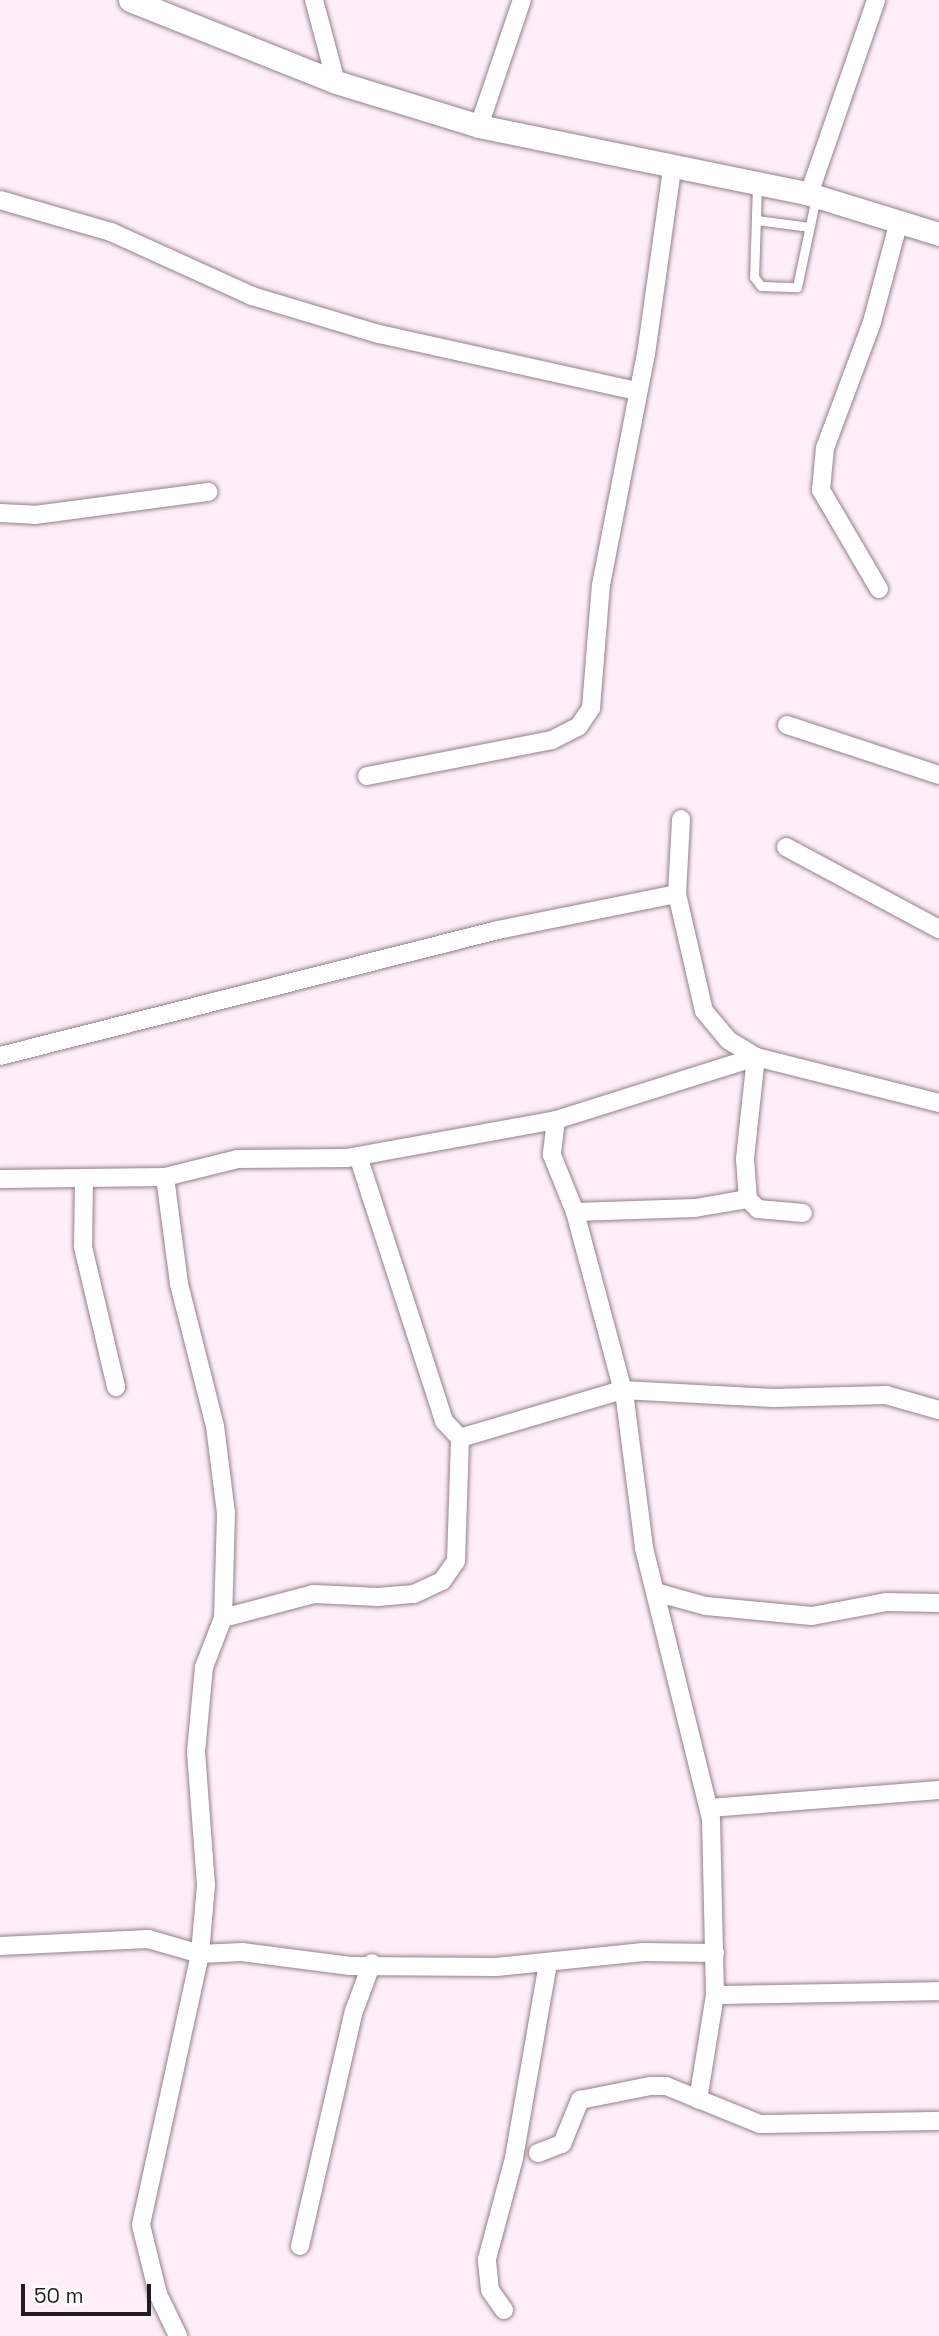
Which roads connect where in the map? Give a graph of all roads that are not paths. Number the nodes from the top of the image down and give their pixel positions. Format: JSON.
{"nodes":[{"id":1,"x":130,"y":0,"type":"edge"},
{"id":2,"x":314,"y":0,"type":"edge"},
{"id":3,"x":522,"y":0,"type":"edge"},
{"id":4,"x":876,"y":0,"type":"edge"},
{"id":5,"x":336,"y":82,"type":"junction"},
{"id":6,"x":479,"y":126,"type":"junction"},
{"id":7,"x":672,"y":168,"type":"junction"},
{"id":8,"x":757,"y":184,"type":"junction"},
{"id":9,"x":813,"y":195,"type":"junction"},
{"id":10,"x":0,"y":200,"type":"edge"},
{"id":11,"x":756,"y":220,"type":"junction"},
{"id":12,"x":899,"y":221,"type":"junction"},
{"id":13,"x":810,"y":227,"type":"junction"},
{"id":14,"x":939,"y":234,"type":"edge"},
{"id":15,"x":636,"y":391,"type":"junction"},
{"id":16,"x":208,"y":492,"type":"dead end"},
{"id":17,"x":0,"y":513,"type":"edge"},
{"id":18,"x":878,"y":589,"type":"dead end"},
{"id":19,"x":787,"y":725,"type":"dead end"},
{"id":20,"x":939,"y":775,"type":"edge"},
{"id":21,"x":368,"y":776,"type":"dead end"},
{"id":22,"x":681,"y":819,"type":"dead end"},
{"id":23,"x":786,"y":847,"type":"dead end"},
{"id":24,"x":677,"y":894,"type":"junction"},
{"id":25,"x":939,"y":929,"type":"edge"},
{"id":26,"x":0,"y":1056,"type":"edge"},
{"id":27,"x":756,"y":1057,"type":"junction"},
{"id":28,"x":939,"y":1103,"type":"edge"},
{"id":29,"x":556,"y":1120,"type":"junction"},
{"id":30,"x":358,"y":1156,"type":"junction"},
{"id":31,"x":165,"y":1177,"type":"junction"},
{"id":32,"x":0,"y":1179,"type":"edge"},
{"id":33,"x":84,"y":1179,"type":"junction"},
{"id":34,"x":748,"y":1199,"type":"junction"},
{"id":35,"x":575,"y":1212,"type":"junction"},
{"id":36,"x":803,"y":1213,"type":"dead end"},
{"id":37,"x":116,"y":1387,"type":"dead end"},
{"id":38,"x":622,"y":1390,"type":"junction"},
{"id":39,"x":939,"y":1410,"type":"edge"},
{"id":40,"x":460,"y":1438,"type":"junction"},
{"id":41,"x":655,"y":1592,"type":"junction"},
{"id":42,"x":939,"y":1603,"type":"edge"},
{"id":43,"x":223,"y":1618,"type":"junction"},
{"id":44,"x":939,"y":1790,"type":"edge"},
{"id":45,"x":709,"y":1808,"type":"junction"},
{"id":46,"x":0,"y":1946,"type":"edge"},
{"id":47,"x":715,"y":1953,"type":"junction"},
{"id":48,"x":200,"y":1954,"type":"junction"},
{"id":49,"x":372,"y":1963,"type":"junction"},
{"id":50,"x":548,"y":1964,"type":"junction"},
{"id":51,"x":939,"y":1992,"type":"edge"},
{"id":52,"x":715,"y":1995,"type":"junction"},
{"id":53,"x":698,"y":2100,"type":"junction"},
{"id":54,"x":939,"y":2121,"type":"edge"},
{"id":55,"x":538,"y":2153,"type":"dead end"},
{"id":56,"x":300,"y":2246,"type":"dead end"},
{"id":57,"x":504,"y":2310,"type":"dead end"},
{"id":58,"x":178,"y":2336,"type":"edge"}],
"edges":[{"from":1,"to":5,"type":"street"},
{"from":2,"to":5,"type":"street"},
{"from":3,"to":6,"type":"street"},
{"from":4,"to":9,"type":"street"},
{"from":5,"to":6,"type":"street"},
{"from":6,"to":7,"type":"street"},
{"from":7,"to":8,"type":"street"},
{"from":7,"to":15,"type":"street"},
{"from":8,"to":9,"type":"street"},
{"from":8,"to":11,"type":"lane"},
{"from":9,"to":12,"type":"street"},
{"from":9,"to":13,"type":"lane"},
{"from":10,"to":15,"type":"street"},
{"from":11,"to":13,"type":"lane"},
{"from":11,"to":13,"type":"lane"},
{"from":12,"to":14,"type":"street"},
{"from":12,"to":18,"type":"street"},
{"from":15,"to":21,"type":"street"},
{"from":16,"to":17,"type":"street"},
{"from":19,"to":20,"type":"street"},
{"from":22,"to":24,"type":"street"},
{"from":23,"to":25,"type":"street"},
{"from":24,"to":26,"type":"street"},
{"from":24,"to":27,"type":"street"},
{"from":27,"to":28,"type":"street"},
{"from":27,"to":29,"type":"street"},
{"from":27,"to":34,"type":"street"},
{"from":29,"to":30,"type":"street"},
{"from":29,"to":35,"type":"street"},
{"from":30,"to":31,"type":"street"},
{"from":30,"to":40,"type":"street"},
{"from":31,"to":33,"type":"street"},
{"from":31,"to":43,"type":"street"},
{"from":32,"to":33,"type":"street"},
{"from":33,"to":37,"type":"street"},
{"from":34,"to":35,"type":"street"},
{"from":34,"to":36,"type":"street"},
{"from":35,"to":38,"type":"street"},
{"from":38,"to":39,"type":"street"},
{"from":38,"to":40,"type":"street"},
{"from":38,"to":41,"type":"street"},
{"from":40,"to":43,"type":"street"},
{"from":41,"to":42,"type":"street"},
{"from":41,"to":45,"type":"street"},
{"from":43,"to":48,"type":"street"},
{"from":44,"to":45,"type":"street"},
{"from":45,"to":47,"type":"street"},
{"from":46,"to":48,"type":"street"},
{"from":47,"to":50,"type":"street"},
{"from":47,"to":52,"type":"street"},
{"from":48,"to":49,"type":"street"},
{"from":48,"to":58,"type":"street"},
{"from":49,"to":50,"type":"street"},
{"from":49,"to":56,"type":"street"},
{"from":50,"to":57,"type":"street"},
{"from":51,"to":52,"type":"street"},
{"from":52,"to":53,"type":"street"},
{"from":53,"to":54,"type":"street"},
{"from":53,"to":55,"type":"street"}]}
